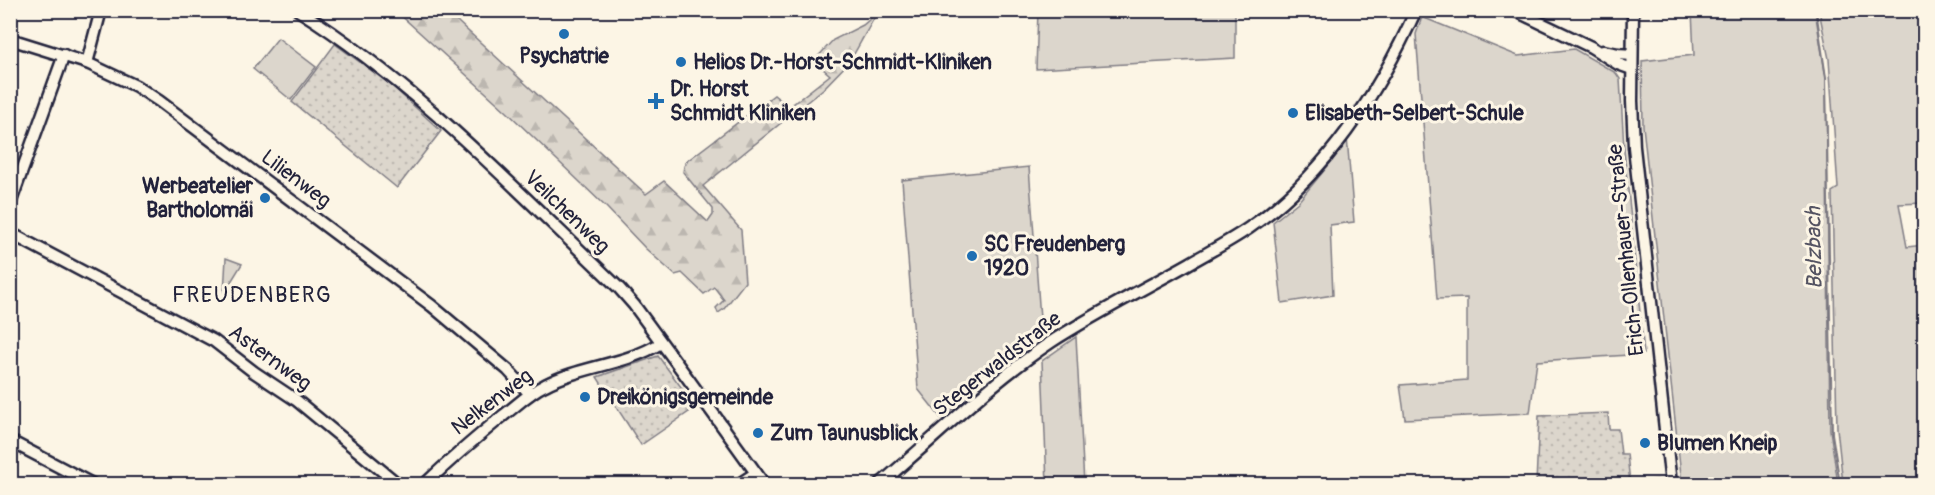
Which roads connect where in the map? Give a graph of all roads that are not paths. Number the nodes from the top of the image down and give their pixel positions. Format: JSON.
{"nodes":[{"id":1,"x":101,"y":10,"type":"edge"},
{"id":2,"x":298,"y":10,"type":"edge"},
{"id":3,"x":1416,"y":10,"type":"edge"},
{"id":4,"x":1514,"y":10,"type":"edge"},
{"id":5,"x":1633,"y":10,"type":"edge"},
{"id":6,"x":10,"y":39,"type":"edge"},
{"id":7,"x":1591,"y":47,"type":"junction"},
{"id":8,"x":1632,"y":55,"type":"junction"},
{"id":9,"x":64,"y":56,"type":"junction"},
{"id":10,"x":87,"y":63,"type":"junction"},
{"id":11,"x":1632,"y":69,"type":"junction"},
{"id":12,"x":10,"y":204,"type":"edge"},
{"id":13,"x":10,"y":232,"type":"edge"},
{"id":14,"x":661,"y":343,"type":"junction"},
{"id":15,"x":530,"y":394,"type":"junction"},
{"id":16,"x":10,"y":441,"type":"edge"},
{"id":17,"x":756,"y":474,"type":"junction"},
{"id":18,"x":92,"y":484,"type":"edge"},
{"id":19,"x":398,"y":484,"type":"edge"},
{"id":20,"x":425,"y":484,"type":"edge"},
{"id":21,"x":739,"y":484,"type":"edge"},
{"id":22,"x":764,"y":484,"type":"edge"},
{"id":23,"x":880,"y":484,"type":"edge"},
{"id":24,"x":1671,"y":484,"type":"edge"}],
"edges":[{"from":1,"to":10,"type":"street"},
{"from":2,"to":14,"type":"street","name":"Veilchenweg"},
{"from":3,"to":23,"type":"street","name":"Stegerwaldstraße"},
{"from":4,"to":7,"type":"street"},
{"from":5,"to":8,"type":"street","name":"Erich-Ollenhauer-Straße"},
{"from":6,"to":9,"type":"street","name":"Lilienweg"},
{"from":7,"to":8,"type":"street"},
{"from":7,"to":11,"type":"street"},
{"from":8,"to":11,"type":"street","name":"Erich-Ollenhauer-Straße"},
{"from":9,"to":10,"type":"street","name":"Lilienweg"},
{"from":9,"to":12,"type":"street"},
{"from":10,"to":15,"type":"street","name":"Lilienweg"},
{"from":11,"to":24,"type":"street","name":"Erich-Ollenhauer-Straße"},
{"from":13,"to":19,"type":"street","name":"Asternweg"},
{"from":14,"to":15,"type":"street","name":"Nelkenweg"},
{"from":14,"to":17,"type":"street","name":"Veilchenweg"},
{"from":15,"to":20,"type":"street","name":"Nelkenweg"},
{"from":16,"to":18,"type":"street"},
{"from":17,"to":21,"type":"street"},
{"from":17,"to":22,"type":"street","name":"Veilchenweg"}]}
